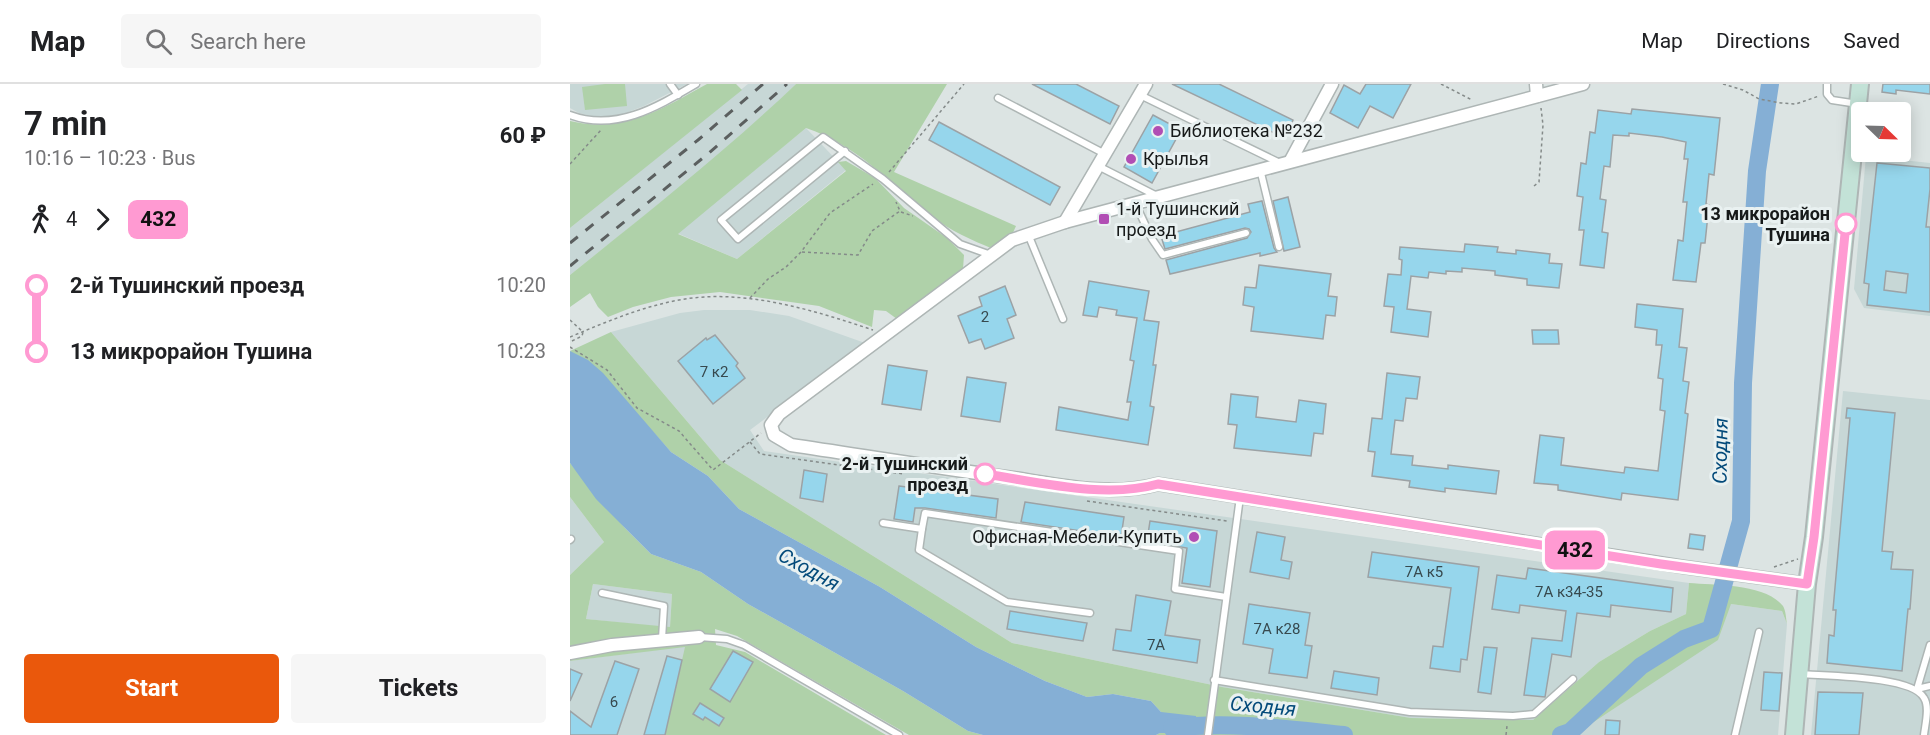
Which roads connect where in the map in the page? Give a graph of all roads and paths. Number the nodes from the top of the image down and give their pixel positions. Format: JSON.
{"nodes":[{"id":1,"x":670,"y":84,"type":"edge"},
{"id":2,"x":696,"y":84,"type":"edge"},
{"id":3,"x":964,"y":84,"type":"edge"},
{"id":4,"x":1332,"y":84,"type":"edge"},
{"id":5,"x":1441,"y":84,"type":"edge"},
{"id":6,"x":1564,"y":84,"type":"edge"},
{"id":7,"x":1583,"y":84,"type":"edge"},
{"id":8,"x":1723,"y":84,"type":"edge"},
{"id":9,"x":1827,"y":84,"type":"edge"},
{"id":10,"x":1860,"y":84,"type":"edge"},
{"id":11,"x":1143,"y":89,"type":"edge"},
{"id":12,"x":1536,"y":90,"type":"edge"},
{"id":13,"x":678,"y":95,"type":"junction"},
{"id":14,"x":1821,"y":96,"type":"dead end"},
{"id":15,"x":999,"y":98,"type":"dead end"},
{"id":16,"x":1858,"y":102,"type":"edge"},
{"id":17,"x":1851,"y":103,"type":"edge"},
{"id":18,"x":1488,"y":109,"type":"junction"},
{"id":19,"x":570,"y":115,"type":"edge"},
{"id":20,"x":610,"y":121,"type":"junction"},
{"id":21,"x":845,"y":151,"type":"junction"},
{"id":22,"x":1106,"y":154,"type":"junction"},
{"id":23,"x":1286,"y":162,"type":"junction"},
{"id":24,"x":1852,"y":162,"type":"edge"},
{"id":25,"x":570,"y":164,"type":"edge"},
{"id":26,"x":1098,"y":166,"type":"junction"},
{"id":27,"x":1260,"y":169,"type":"junction"},
{"id":28,"x":883,"y":179,"type":"junction"},
{"id":29,"x":1534,"y":186,"type":"dead end"},
{"id":30,"x":1158,"y":196,"type":"junction"},
{"id":31,"x":1135,"y":202,"type":"junction"},
{"id":32,"x":1065,"y":222,"type":"junction"},
{"id":33,"x":1246,"y":233,"type":"dead end"},
{"id":34,"x":1028,"y":234,"type":"junction"},
{"id":35,"x":1279,"y":247,"type":"dead end"},
{"id":36,"x":801,"y":252,"type":"junction"},
{"id":37,"x":991,"y":255,"type":"junction"},
{"id":38,"x":749,"y":299,"type":"junction"},
{"id":39,"x":1063,"y":319,"type":"dead end"},
{"id":40,"x":570,"y":320,"type":"edge"},
{"id":41,"x":583,"y":332,"type":"junction"},
{"id":42,"x":885,"y":334,"type":"junction"},
{"id":43,"x":570,"y":337,"type":"edge"},
{"id":44,"x":571,"y":341,"type":"edge"},
{"id":45,"x":570,"y":347,"type":"edge"},
{"id":46,"x":772,"y":430,"type":"junction"},
{"id":47,"x":1240,"y":497,"type":"junction"},
{"id":48,"x":883,"y":523,"type":"dead end"},
{"id":49,"x":922,"y":529,"type":"junction"},
{"id":50,"x":1804,"y":553,"type":"dead end"},
{"id":51,"x":1772,"y":568,"type":"dead end"},
{"id":52,"x":1807,"y":584,"type":"junction"},
{"id":53,"x":602,"y":593,"type":"dead end"},
{"id":54,"x":1226,"y":597,"type":"junction"},
{"id":55,"x":1090,"y":613,"type":"dead end"},
{"id":56,"x":1759,"y":632,"type":"dead end"},
{"id":57,"x":699,"y":636,"type":"joint"},
{"id":58,"x":662,"y":639,"type":"junction"},
{"id":59,"x":1930,"y":645,"type":"edge"},
{"id":60,"x":570,"y":653,"type":"edge"},
{"id":61,"x":1798,"y":674,"type":"junction"},
{"id":62,"x":1573,"y":679,"type":"dead end"},
{"id":63,"x":1214,"y":680,"type":"junction"},
{"id":64,"x":1930,"y":686,"type":"edge"},
{"id":65,"x":1917,"y":689,"type":"junction"},
{"id":66,"x":1507,"y":726,"type":"dead end"},
{"id":67,"x":1208,"y":733,"type":"edge"},
{"id":68,"x":899,"y":735,"type":"edge"},
{"id":69,"x":1506,"y":735,"type":"edge"},
{"id":70,"x":1735,"y":735,"type":"edge"},
{"id":71,"x":1794,"y":735,"type":"edge"},
{"id":72,"x":1924,"y":735,"type":"edge"}],
"edges":[{"from":1,"to":13,"type":"lane"},
{"from":2,"to":13,"type":"lane"},
{"from":3,"to":28,"type":"path"},
{"from":4,"to":23,"type":"street"},
{"from":5,"to":18,"type":"path"},
{"from":6,"to":12,"type":"lane"},
{"from":7,"to":12,"type":"street"},
{"from":8,"to":14,"type":"path"},
{"from":9,"to":17,"type":"lane"},
{"from":10,"to":16,"type":"street"},
{"from":11,"to":22,"type":"street"},
{"from":11,"to":23,"type":"lane"},
{"from":12,"to":18,"type":"street"},
{"from":12,"to":29,"type":"path"},
{"from":13,"to":20,"type":"lane"},
{"from":15,"to":22,"type":"lane"},
{"from":18,"to":23,"type":"street"},
{"from":19,"to":20,"type":"lane"},
{"from":20,"to":25,"type":"path"},
{"from":21,"to":21,"type":"lane"},
{"from":21,"to":28,"type":"lane"},
{"from":22,"to":26,"type":"street"},
{"from":23,"to":27,"type":"street"},
{"from":24,"to":52,"type":"street"},
{"from":26,"to":30,"type":"lane"},
{"from":26,"to":32,"type":"street"},
{"from":27,"to":30,"type":"street"},
{"from":27,"to":35,"type":"lane"},
{"from":28,"to":36,"type":"path"},
{"from":28,"to":36,"type":"path"},
{"from":28,"to":37,"type":"lane"},
{"from":30,"to":31,"type":"street"},
{"from":31,"to":32,"type":"street"},
{"from":31,"to":33,"type":"lane"},
{"from":32,"to":34,"type":"street"},
{"from":34,"to":37,"type":"street"},
{"from":34,"to":39,"type":"lane"},
{"from":36,"to":38,"type":"path"},
{"from":37,"to":42,"type":"street"},
{"from":38,"to":41,"type":"path"},
{"from":38,"to":42,"type":"path"},
{"from":40,"to":41,"type":"path"},
{"from":41,"to":43,"type":"path"},
{"from":41,"to":44,"type":"path"},
{"from":42,"to":46,"type":"street"},
{"from":45,"to":46,"type":"path"},
{"from":46,"to":47,"type":"street"},
{"from":47,"to":52,"type":"street"},
{"from":47,"to":54,"type":"lane"},
{"from":48,"to":49,"type":"lane"},
{"from":49,"to":54,"type":"lane"},
{"from":49,"to":55,"type":"lane"},
{"from":50,"to":51,"type":"path"},
{"from":52,"to":61,"type":"street"},
{"from":53,"to":58,"type":"lane"},
{"from":54,"to":63,"type":"lane"},
{"from":56,"to":70,"type":"lane"},
{"from":57,"to":58,"type":"street"},
{"from":57,"to":68,"type":"lane"},
{"from":58,"to":60,"type":"street"},
{"from":59,"to":65,"type":"lane"},
{"from":61,"to":65,"type":"lane"},
{"from":61,"to":71,"type":"street"},
{"from":62,"to":63,"type":"lane"},
{"from":63,"to":67,"type":"lane"},
{"from":64,"to":65,"type":"lane"},
{"from":65,"to":72,"type":"lane"},
{"from":66,"to":69,"type":"path"}]}
